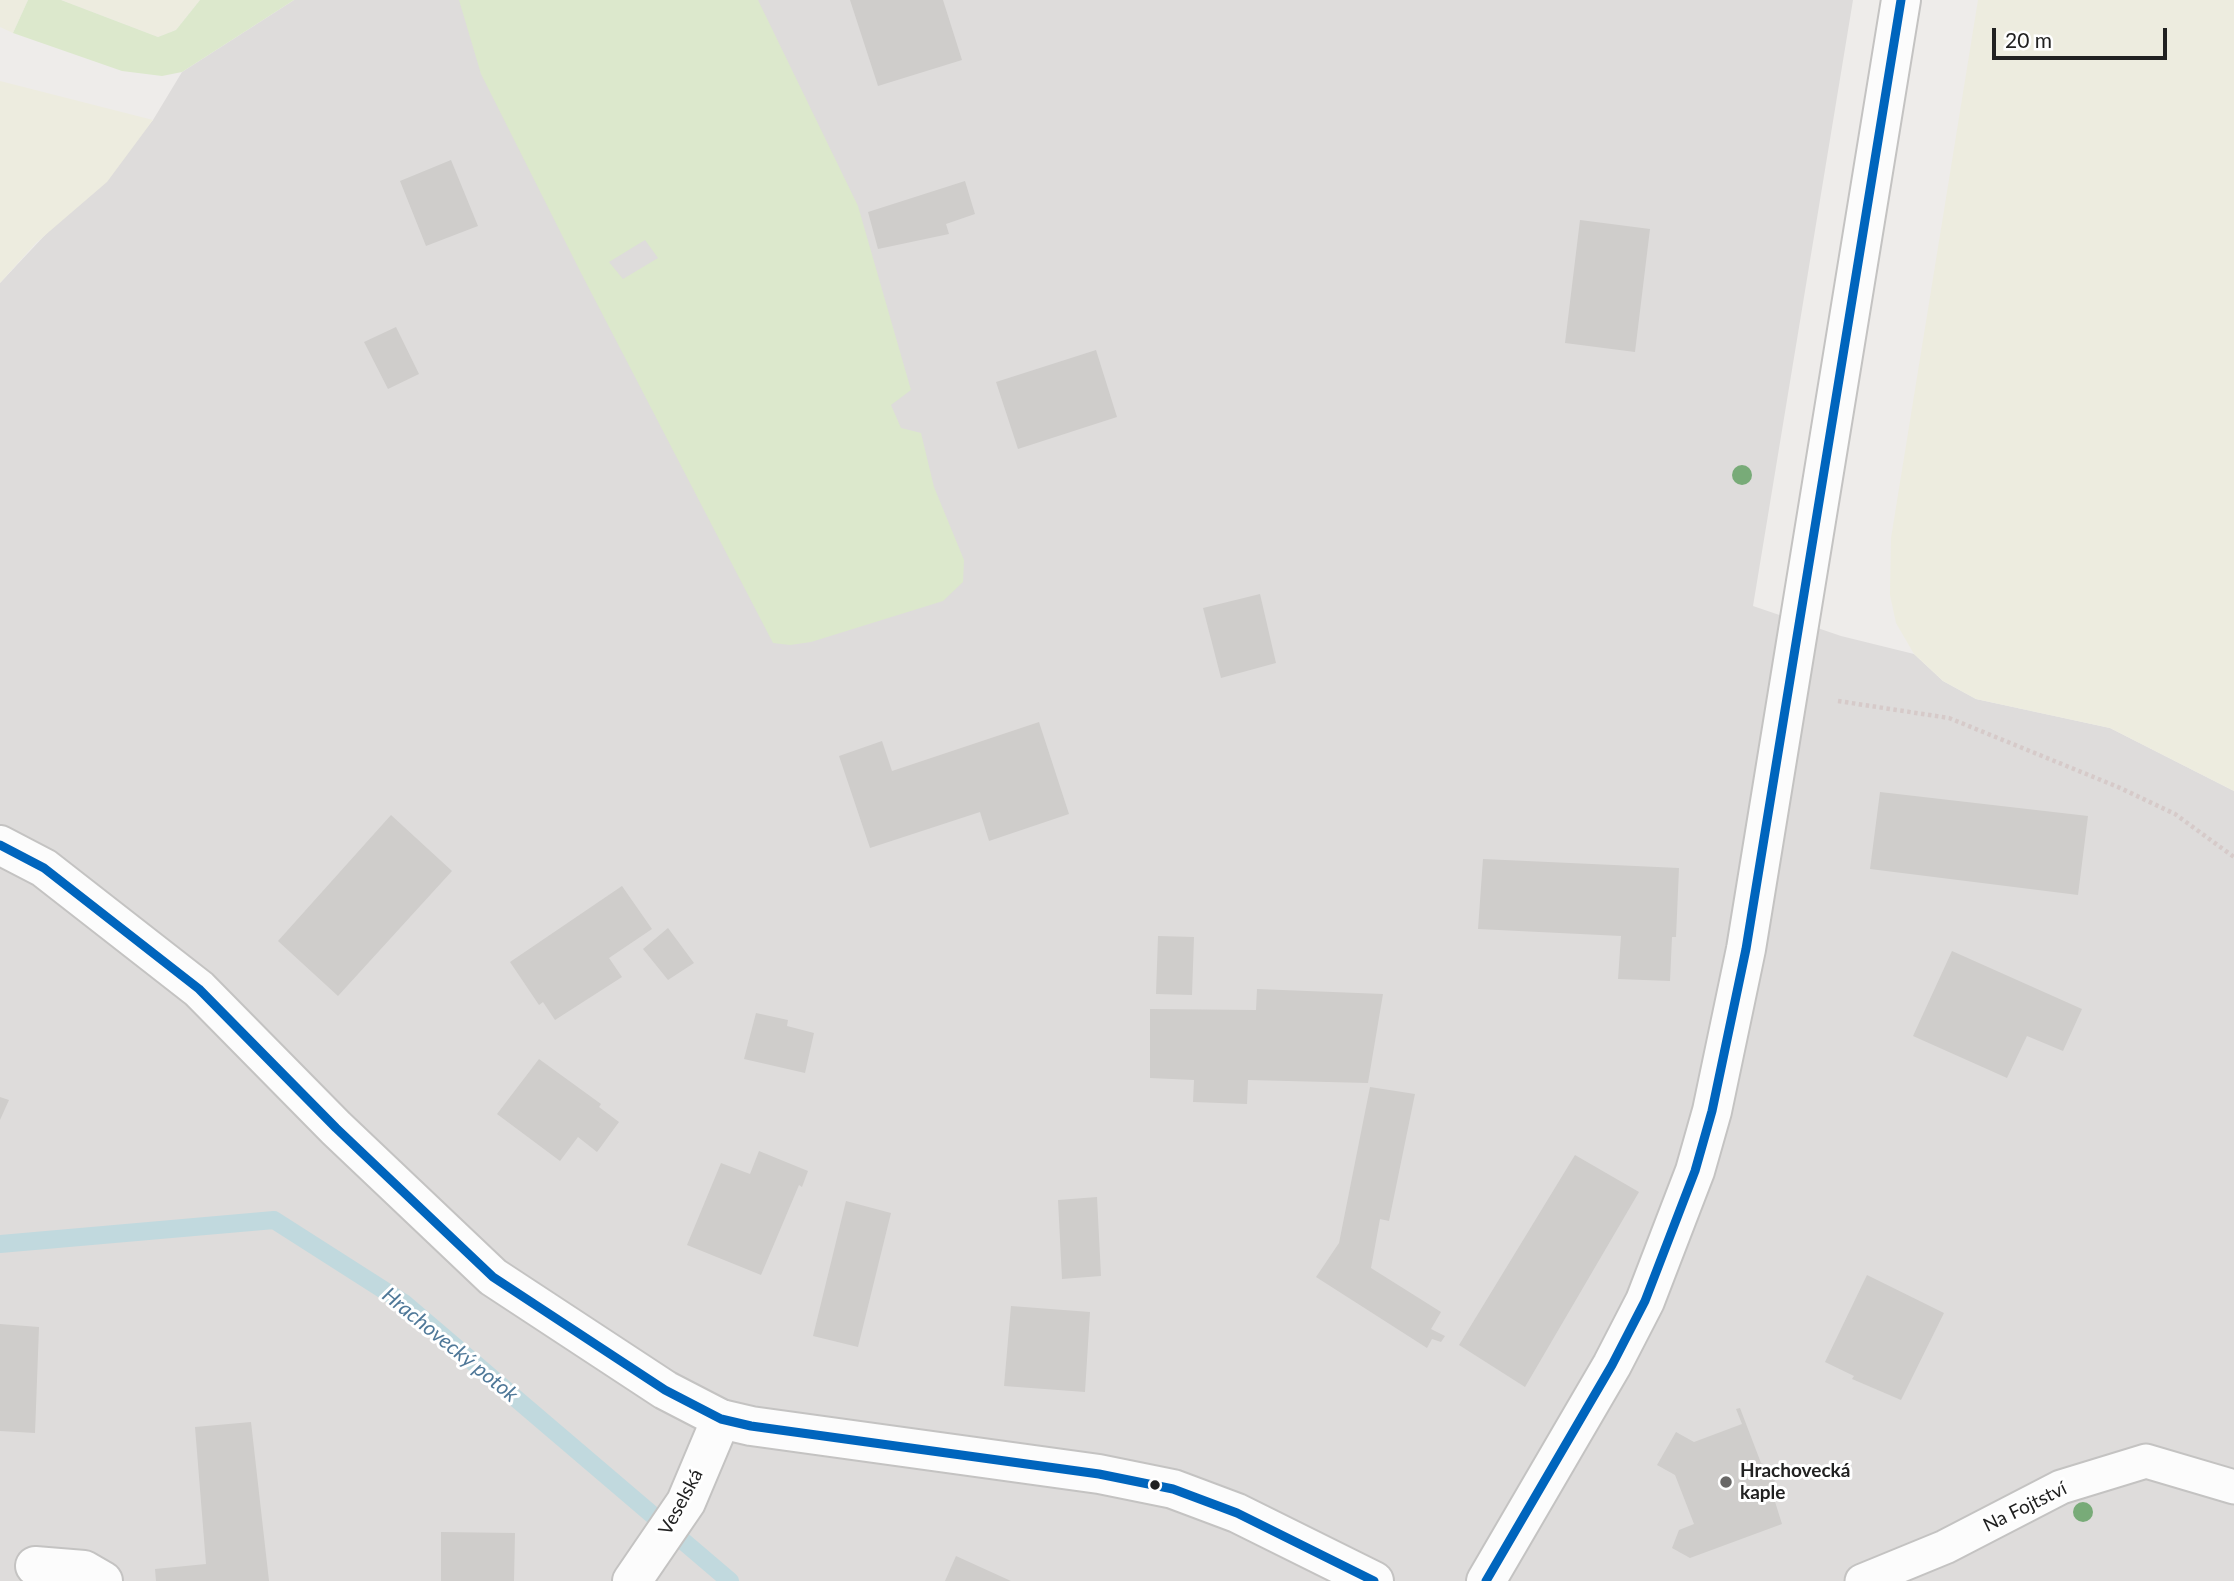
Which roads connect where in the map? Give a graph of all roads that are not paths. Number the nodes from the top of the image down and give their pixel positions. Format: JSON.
{"nodes":[{"id":1,"x":1901,"y":0,"type":"edge"},
{"id":2,"x":0,"y":845,"type":"edge"},
{"id":3,"x":721,"y":1419,"type":"junction"},
{"id":4,"x":2234,"y":1487,"type":"edge"},
{"id":5,"x":35,"y":1566,"type":"dead end"},
{"id":6,"x":643,"y":1567,"type":"edge"},
{"id":7,"x":103,"y":1581,"type":"edge"},
{"id":8,"x":1374,"y":1581,"type":"edge"},
{"id":9,"x":1486,"y":1581,"type":"edge"},
{"id":10,"x":1862,"y":1581,"type":"edge"}],
"edges":[{"from":1,"to":9,"type":"street"},
{"from":2,"to":3,"type":"street"},
{"from":3,"to":6,"type":"street","name":"Veselská"},
{"from":3,"to":8,"type":"street"},
{"from":4,"to":10,"type":"lane","name":"Na Fojtství"},
{"from":5,"to":7,"type":"street"}]}
